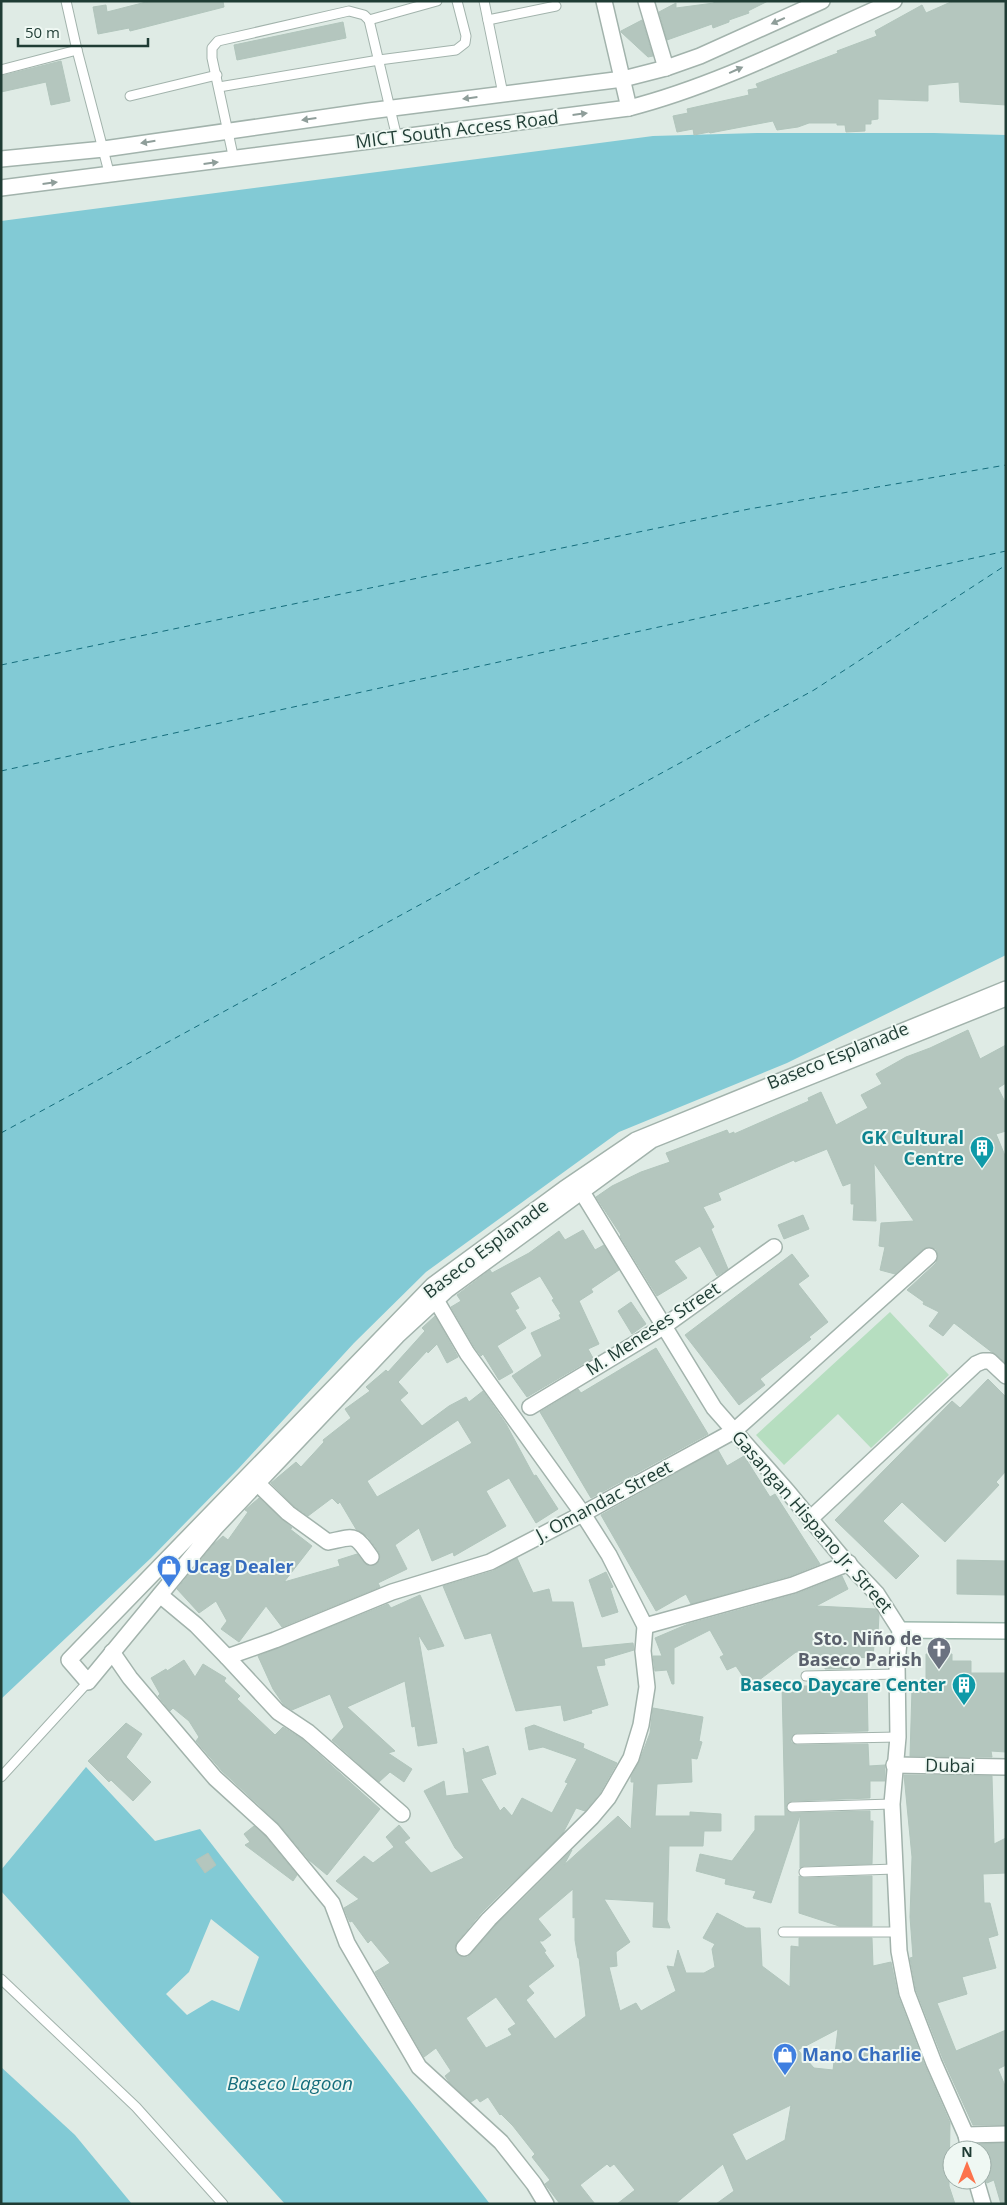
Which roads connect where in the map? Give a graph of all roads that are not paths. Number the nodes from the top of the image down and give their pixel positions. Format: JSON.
{"nodes":[{"id":1,"x":66,"y":1,"type":"edge"},
{"id":2,"x":437,"y":1,"type":"edge"},
{"id":3,"x":457,"y":1,"type":"edge"},
{"id":4,"x":484,"y":1,"type":"edge"},
{"id":5,"x":604,"y":1,"type":"edge"},
{"id":6,"x":646,"y":1,"type":"edge"},
{"id":7,"x":822,"y":1,"type":"edge"},
{"id":8,"x":894,"y":1,"type":"edge"},
{"id":9,"x":556,"y":6,"type":"dead end"},
{"id":10,"x":369,"y":20,"type":"junction"},
{"id":11,"x":488,"y":20,"type":"junction"},
{"id":12,"x":77,"y":50,"type":"junction"},
{"id":13,"x":379,"y":60,"type":"junction"},
{"id":14,"x":666,"y":68,"type":"junction"},
{"id":15,"x":1,"y":70,"type":"edge"},
{"id":16,"x":217,"y":76,"type":"junction"},
{"id":17,"x":622,"y":79,"type":"junction"},
{"id":18,"x":219,"y":87,"type":"junction"},
{"id":19,"x":503,"y":94,"type":"junction"},
{"id":20,"x":130,"y":96,"type":"dead end"},
{"id":21,"x":390,"y":108,"type":"junction"},
{"id":22,"x":629,"y":108,"type":"junction"},
{"id":23,"x":229,"y":130,"type":"junction"},
{"id":24,"x":397,"y":138,"type":"junction"},
{"id":25,"x":104,"y":149,"type":"junction"},
{"id":26,"x":1,"y":159,"type":"edge"},
{"id":27,"x":234,"y":160,"type":"junction"},
{"id":28,"x":110,"y":176,"type":"junction"},
{"id":29,"x":1,"y":188,"type":"edge"},
{"id":30,"x":1006,"y":989,"type":"edge"},
{"id":31,"x":1006,"y":998,"type":"edge"},
{"id":32,"x":582,"y":1192,"type":"junction"},
{"id":33,"x":774,"y":1247,"type":"dead end"},
{"id":34,"x":929,"y":1256,"type":"dead end"},
{"id":35,"x":436,"y":1300,"type":"junction"},
{"id":36,"x":663,"y":1327,"type":"junction"},
{"id":37,"x":1006,"y":1376,"type":"edge"},
{"id":38,"x":530,"y":1407,"type":"dead end"},
{"id":39,"x":734,"y":1431,"type":"junction"},
{"id":40,"x":258,"y":1484,"type":"junction"},
{"id":41,"x":583,"y":1514,"type":"junction"},
{"id":42,"x":810,"y":1518,"type":"junction"},
{"id":43,"x":371,"y":1557,"type":"dead end"},
{"id":44,"x":849,"y":1563,"type":"junction"},
{"id":45,"x":160,"y":1595,"type":"junction"},
{"id":46,"x":645,"y":1626,"type":"junction"},
{"id":47,"x":900,"y":1630,"type":"junction"},
{"id":48,"x":1006,"y":1630,"type":"edge"},
{"id":49,"x":112,"y":1652,"type":"junction"},
{"id":50,"x":227,"y":1656,"type":"junction"},
{"id":51,"x":897,"y":1674,"type":"junction"},
{"id":52,"x":806,"y":1676,"type":"dead end"},
{"id":53,"x":88,"y":1682,"type":"junction"},
{"id":54,"x":898,"y":1737,"type":"junction"},
{"id":55,"x":797,"y":1739,"type":"dead end"},
{"id":56,"x":894,"y":1765,"type":"junction"},
{"id":57,"x":1006,"y":1767,"type":"edge"},
{"id":58,"x":1,"y":1777,"type":"edge"},
{"id":59,"x":892,"y":1804,"type":"junction"},
{"id":60,"x":792,"y":1808,"type":"dead end"},
{"id":61,"x":402,"y":1814,"type":"dead end"},
{"id":62,"x":895,"y":1869,"type":"junction"},
{"id":63,"x":804,"y":1872,"type":"dead end"},
{"id":64,"x":783,"y":1932,"type":"dead end"},
{"id":65,"x":897,"y":1932,"type":"junction"},
{"id":66,"x":464,"y":1948,"type":"dead end"},
{"id":67,"x":1,"y":1979,"type":"edge"},
{"id":68,"x":1006,"y":2134,"type":"edge"},
{"id":69,"x":967,"y":2140,"type":"edge"},
{"id":70,"x":981,"y":2140,"type":"edge"},
{"id":71,"x":979,"y":2190,"type":"edge"},
{"id":72,"x":223,"y":2204,"type":"edge"},
{"id":73,"x":546,"y":2204,"type":"edge"},
{"id":74,"x":983,"y":2204,"type":"edge"}],
"edges":[{"from":1,"to":12,"type":"lane"},
{"from":2,"to":10,"type":"lane"},
{"from":3,"to":13,"type":"lane"},
{"from":4,"to":11,"type":"lane"},
{"from":5,"to":17,"type":"street"},
{"from":6,"to":14,"type":"street"},
{"from":7,"to":14,"type":"street","name":"MICT South Access Road","one_way":true},
{"from":22,"to":8,"type":"street","name":"MICT South Access Road","one_way":true},
{"from":9,"to":11,"type":"lane"},
{"from":10,"to":13,"type":"lane"},
{"from":10,"to":16,"type":"lane"},
{"from":11,"to":19,"type":"lane"},
{"from":12,"to":15,"type":"lane"},
{"from":12,"to":25,"type":"lane"},
{"from":13,"to":18,"type":"lane"},
{"from":13,"to":21,"type":"lane"},
{"from":14,"to":17,"type":"street","name":"MICT South Access Road"},
{"from":16,"to":18,"type":"lane"},
{"from":16,"to":20,"type":"lane"},
{"from":17,"to":19,"type":"street","name":"MICT South Access Road"},
{"from":17,"to":22,"type":"street"},
{"from":18,"to":23,"type":"lane"},
{"from":19,"to":21,"type":"street","name":"MICT South Access Road","one_way":true},
{"from":21,"to":23,"type":"street","name":"MICT South Access Road","one_way":true},
{"from":21,"to":24,"type":"lane"},
{"from":24,"to":22,"type":"street","name":"MICT South Access Road","one_way":true},
{"from":23,"to":25,"type":"street","name":"MICT South Access Road","one_way":true},
{"from":23,"to":27,"type":"lane"},
{"from":24,"to":27,"type":"street","name":"MICT South Access Road"},
{"from":25,"to":26,"type":"street","name":"MICT South Access Road"},
{"from":25,"to":28,"type":"lane"},
{"from":28,"to":27,"type":"street","name":"MICT South Access Road","one_way":true},
{"from":29,"to":28,"type":"street","name":"MICT South Access Road","one_way":true},
{"from":30,"to":53,"type":"street","name":"Baseco Esplanade"},
{"from":31,"to":32,"type":"street"},
{"from":32,"to":35,"type":"street"},
{"from":32,"to":36,"type":"street","name":"Gasangan Hispano Jr. Street"},
{"from":33,"to":36,"type":"street","name":"M. Meneses Street"},
{"from":34,"to":39,"type":"street","name":"J. Omandac Street"},
{"from":35,"to":40,"type":"street"},
{"from":35,"to":41,"type":"street"},
{"from":36,"to":38,"type":"street","name":"M. Meneses Street"},
{"from":36,"to":39,"type":"street","name":"Gasangan Hispano Jr. Street"},
{"from":37,"to":42,"type":"street"},
{"from":39,"to":41,"type":"street","name":"J. Omandac Street"},
{"from":39,"to":42,"type":"street","name":"Gasangan Hispano Jr. Street"},
{"from":40,"to":43,"type":"street"},
{"from":40,"to":45,"type":"street"},
{"from":41,"to":46,"type":"street"},
{"from":41,"to":50,"type":"street","name":"J. Omandac Street"},
{"from":42,"to":44,"type":"street","name":"Gasangan Hispano Jr. Street"},
{"from":44,"to":46,"type":"street"},
{"from":44,"to":47,"type":"street","name":"Gasangan Hispano Jr. Street"},
{"from":45,"to":49,"type":"street"},
{"from":45,"to":50,"type":"street"},
{"from":46,"to":66,"type":"street"},
{"from":47,"to":48,"type":"street"},
{"from":47,"to":51,"type":"street","name":"Gasangan Hispano Jr. Street"},
{"from":49,"to":53,"type":"street"},
{"from":49,"to":73,"type":"street"},
{"from":50,"to":61,"type":"street"},
{"from":51,"to":52,"type":"lane"},
{"from":51,"to":54,"type":"street","name":"Gasangan Hispano Jr. Street"},
{"from":53,"to":58,"type":"lane"},
{"from":54,"to":55,"type":"lane"},
{"from":54,"to":56,"type":"street","name":"Gasangan Hispano Jr. Street"},
{"from":56,"to":57,"type":"street","name":"Dubai"},
{"from":56,"to":59,"type":"street","name":"Gasangan Hispano Jr. Street"},
{"from":59,"to":60,"type":"lane"},
{"from":59,"to":62,"type":"street","name":"Gasangan Hispano Jr. Street"},
{"from":62,"to":63,"type":"lane"},
{"from":62,"to":65,"type":"street","name":"Gasangan Hispano Jr. Street"},
{"from":64,"to":65,"type":"lane"},
{"from":65,"to":69,"type":"street","name":"Gasangan Hispano Jr. Street"},
{"from":67,"to":72,"type":"lane"},
{"from":68,"to":70,"type":"street"},
{"from":71,"to":74,"type":"street"}]}
